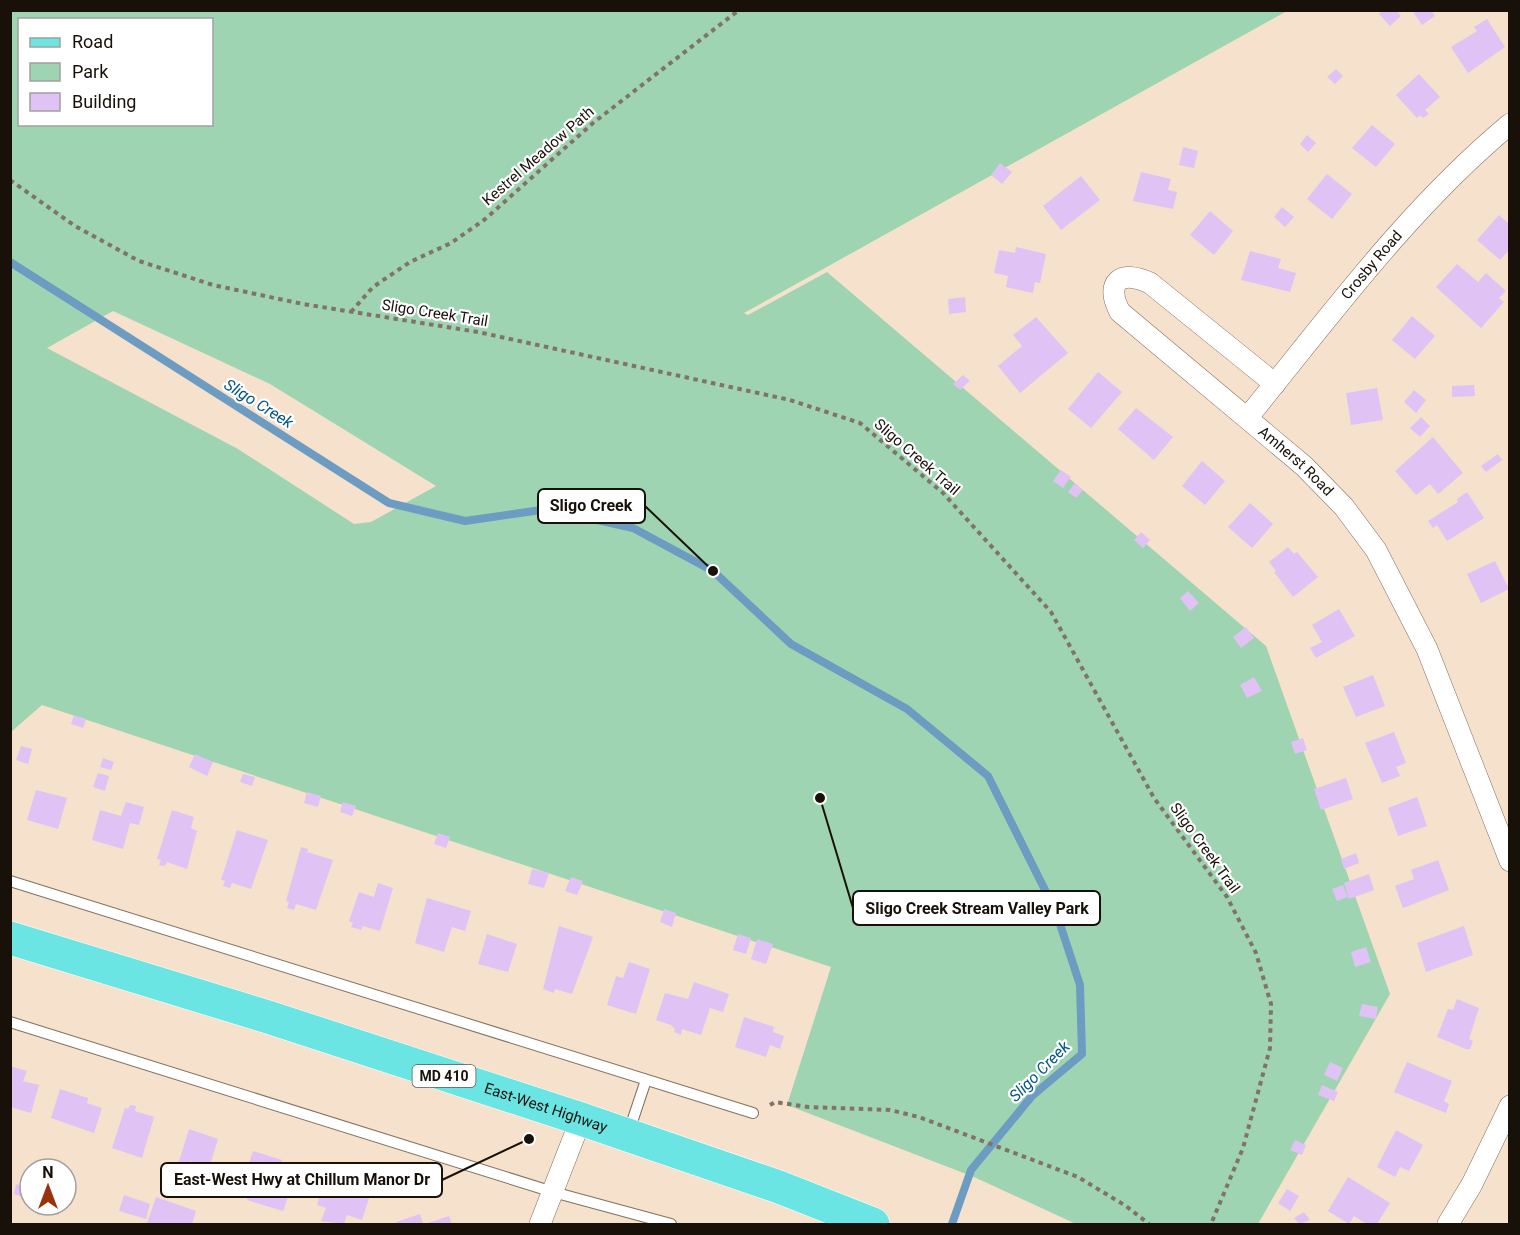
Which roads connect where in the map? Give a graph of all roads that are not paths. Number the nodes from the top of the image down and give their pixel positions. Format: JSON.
{"nodes":[{"id":1,"x":1509,"y":124,"type":"edge"},
{"id":2,"x":1275,"y":384,"type":"junction"},
{"id":3,"x":1248,"y":417,"type":"junction"},
{"id":4,"x":1509,"y":861,"type":"edge"},
{"id":5,"x":10,"y":881,"type":"edge"},
{"id":6,"x":10,"y":938,"type":"edge"},
{"id":7,"x":10,"y":1022,"type":"edge"},
{"id":8,"x":646,"y":1080,"type":"junction"},
{"id":9,"x":1509,"y":1106,"type":"edge"},
{"id":10,"x":753,"y":1113,"type":"road end"},
{"id":11,"x":581,"y":1119,"type":"junction"},
{"id":12,"x":627,"y":1135,"type":"junction"},
{"id":13,"x":553,"y":1192,"type":"junction"},
{"id":14,"x":540,"y":1224,"type":"edge"},
{"id":15,"x":671,"y":1224,"type":"edge"},
{"id":16,"x":873,"y":1224,"type":"edge"},
{"id":17,"x":1448,"y":1224,"type":"edge"}],
"edges":[{"from":1,"to":2,"type":"street","name":"Crosby Road"},
{"from":2,"to":3,"type":"street","name":"Crosby Road"},
{"from":2,"to":3,"type":"street","name":"Amherst Road"},
{"from":3,"to":4,"type":"street","name":"Amherst Road"},
{"from":5,"to":8,"type":"lane"},
{"from":6,"to":11,"type":"main road","name":"East-West Highway","number":"MD 410"},
{"from":7,"to":13,"type":"lane"},
{"from":8,"to":10,"type":"lane"},
{"from":8,"to":12,"type":"lane"},
{"from":9,"to":17,"type":"street"},
{"from":11,"to":12,"type":"main road","name":"East-West Highway","number":"MD 410"},
{"from":11,"to":13,"type":"street"},
{"from":12,"to":16,"type":"main road","name":"East-West Highway","number":"MD 410"},
{"from":13,"to":14,"type":"street"},
{"from":13,"to":15,"type":"lane"}]}
